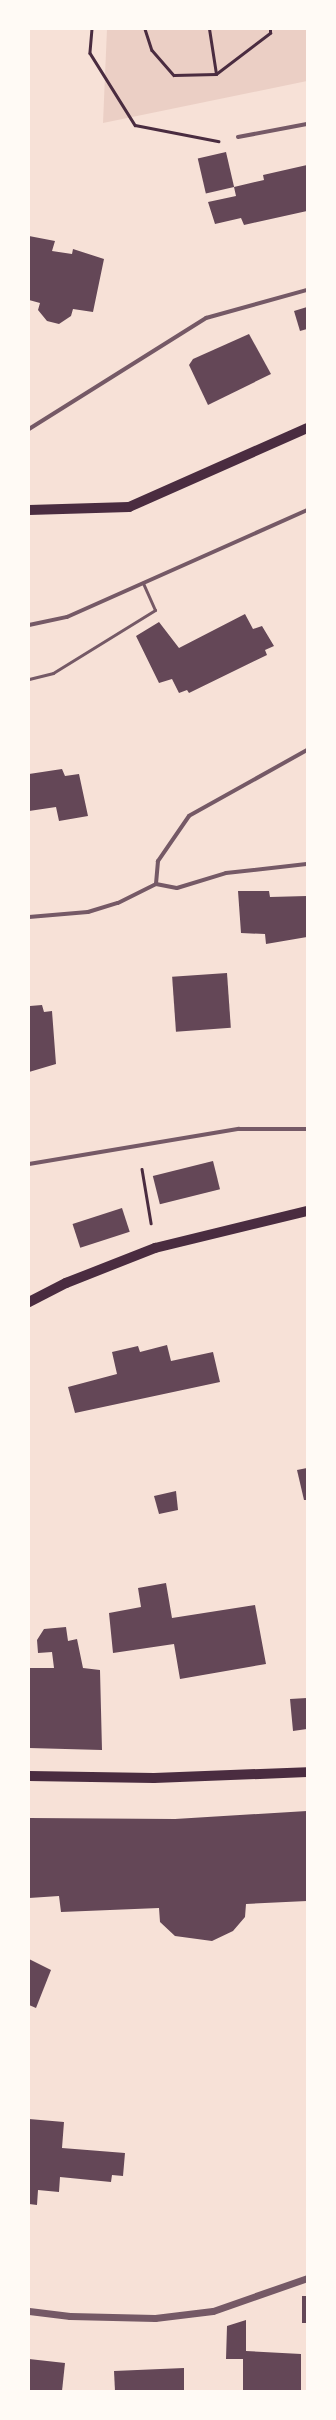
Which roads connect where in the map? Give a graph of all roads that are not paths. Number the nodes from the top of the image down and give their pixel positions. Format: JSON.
{"nodes":[{"id":1,"x":307,"y":124,"type":"edge"},
{"id":2,"x":238,"y":137,"type":"road end"},
{"id":3,"x":307,"y":290,"type":"edge"},
{"id":4,"x":307,"y":428,"type":"edge"},
{"id":5,"x":29,"y":429,"type":"edge"},
{"id":6,"x":29,"y":510,"type":"edge"},
{"id":7,"x":307,"y":510,"type":"edge"},
{"id":8,"x":143,"y":583,"type":"junction"},
{"id":9,"x":29,"y":625,"type":"edge"},
{"id":10,"x":29,"y":680,"type":"edge"},
{"id":11,"x":307,"y":750,"type":"edge"},
{"id":12,"x":307,"y":864,"type":"edge"},
{"id":13,"x":156,"y":884,"type":"junction"},
{"id":14,"x":29,"y":917,"type":"edge"},
{"id":15,"x":307,"y":1129,"type":"edge"},
{"id":16,"x":29,"y":1164,"type":"edge"},
{"id":17,"x":307,"y":1211,"type":"edge"},
{"id":18,"x":29,"y":1302,"type":"edge"},
{"id":19,"x":307,"y":1772,"type":"edge"},
{"id":20,"x":29,"y":1776,"type":"edge"},
{"id":21,"x":307,"y":2278,"type":"edge"},
{"id":22,"x":29,"y":2310,"type":"edge"}],
"edges":[{"from":1,"to":2,"type":"street"},
{"from":3,"to":5,"type":"street"},
{"from":4,"to":6,"type":"main road"},
{"from":7,"to":8,"type":"street"},
{"from":8,"to":9,"type":"street"},
{"from":8,"to":10,"type":"lane"},
{"from":11,"to":13,"type":"street"},
{"from":12,"to":13,"type":"street"},
{"from":13,"to":14,"type":"street"},
{"from":15,"to":16,"type":"street"},
{"from":17,"to":18,"type":"main road"},
{"from":19,"to":20,"type":"main road"},
{"from":21,"to":22,"type":"street"}]}
